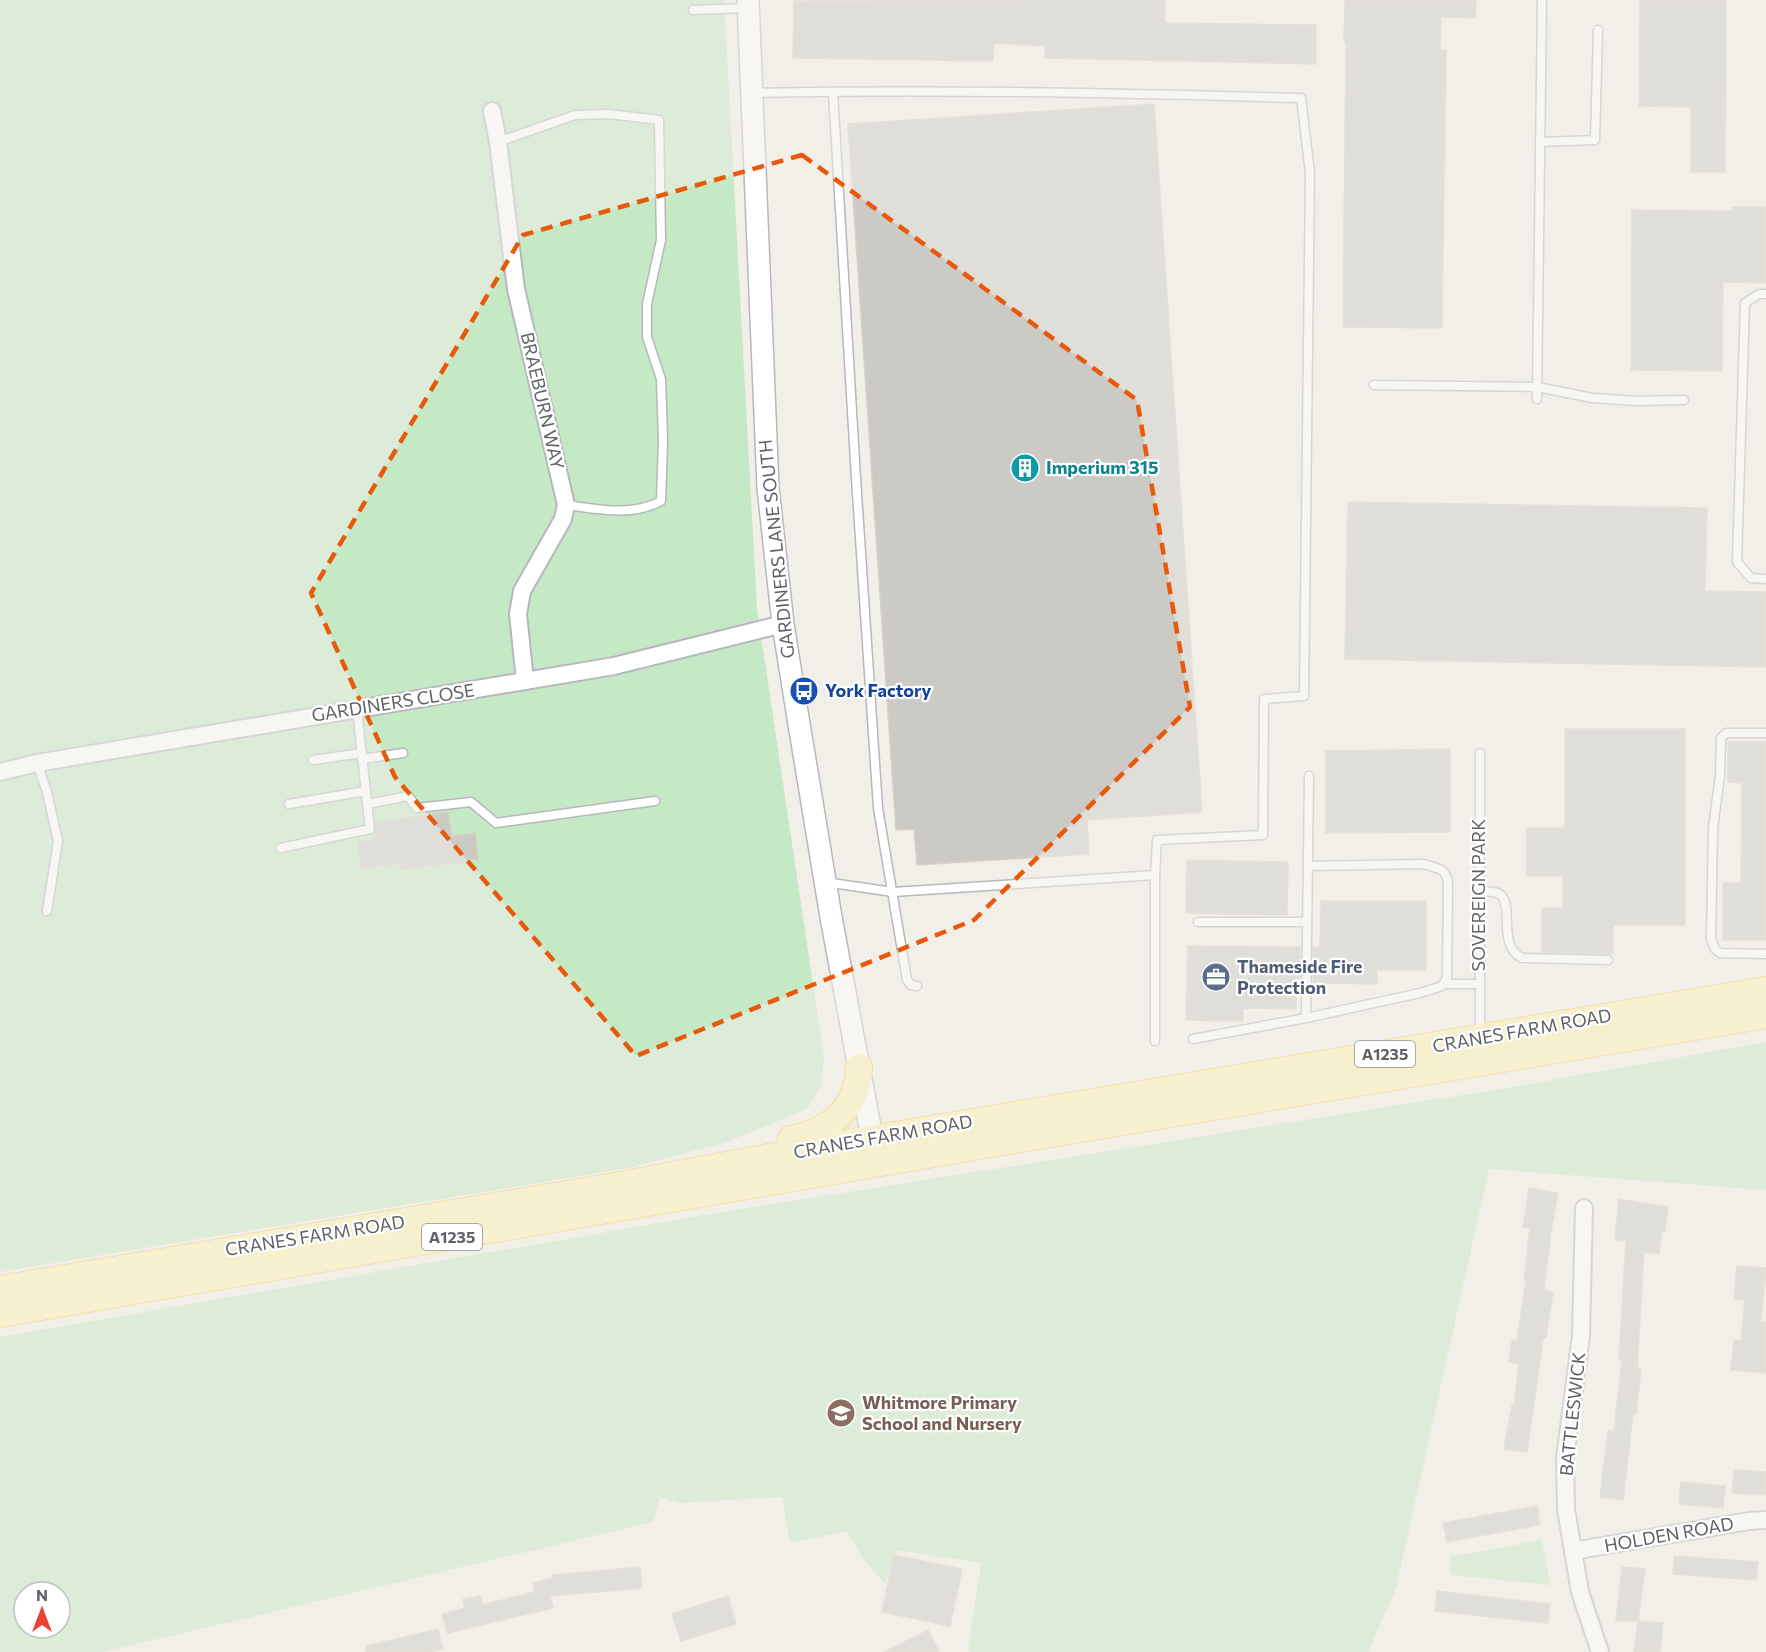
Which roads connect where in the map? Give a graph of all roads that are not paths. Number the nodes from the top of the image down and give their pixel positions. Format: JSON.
{"nodes":[{"id":1,"x":1542,"y":0,"type":"edge"},
{"id":2,"x":748,"y":4,"type":"edge"},
{"id":3,"x":693,"y":10,"type":"dead end"},
{"id":4,"x":1598,"y":30,"type":"dead end"},
{"id":5,"x":833,"y":92,"type":"junction"},
{"id":6,"x":752,"y":93,"type":"junction"},
{"id":7,"x":492,"y":111,"type":"dead end"},
{"id":8,"x":498,"y":142,"type":"junction"},
{"id":9,"x":1540,"y":142,"type":"junction"},
{"id":10,"x":1766,"y":294,"type":"edge"},
{"id":11,"x":1374,"y":385,"type":"dead end"},
{"id":12,"x":1537,"y":387,"type":"junction"},
{"id":13,"x":1537,"y":399,"type":"dead end"},
{"id":14,"x":1684,"y":400,"type":"dead end"},
{"id":15,"x":566,"y":504,"type":"junction"},
{"id":16,"x":1766,"y":579,"type":"edge"},
{"id":17,"x":783,"y":624,"type":"junction"},
{"id":18,"x":525,"y":681,"type":"junction"},
{"id":19,"x":357,"y":709,"type":"junction"},
{"id":20,"x":1766,"y":733,"type":"edge"},
{"id":21,"x":402,"y":753,"type":"dead end"},
{"id":22,"x":1480,"y":753,"type":"dead end"},
{"id":23,"x":362,"y":756,"type":"junction"},
{"id":24,"x":313,"y":760,"type":"dead end"},
{"id":25,"x":37,"y":763,"type":"junction"},
{"id":26,"x":0,"y":772,"type":"edge"},
{"id":27,"x":1309,"y":776,"type":"dead end"},
{"id":28,"x":366,"y":791,"type":"junction"},
{"id":29,"x":655,"y":801,"type":"dead end"},
{"id":30,"x":289,"y":804,"type":"dead end"},
{"id":31,"x":367,"y":804,"type":"junction"},
{"id":32,"x":281,"y":848,"type":"dead end"},
{"id":33,"x":1308,"y":866,"type":"junction"},
{"id":34,"x":1155,"y":875,"type":"junction"},
{"id":35,"x":825,"y":882,"type":"junction"},
{"id":36,"x":893,"y":892,"type":"junction"},
{"id":37,"x":1479,"y":892,"type":"junction"},
{"id":38,"x":47,"y":911,"type":"dead end"},
{"id":39,"x":1198,"y":922,"type":"dead end"},
{"id":40,"x":1307,"y":922,"type":"junction"},
{"id":41,"x":1766,"y":954,"type":"edge"},
{"id":42,"x":1608,"y":960,"type":"dead end"},
{"id":43,"x":1445,"y":984,"type":"junction"},
{"id":44,"x":1479,"y":984,"type":"junction"},
{"id":45,"x":917,"y":986,"type":"dead end"},
{"id":46,"x":1766,"y":990,"type":"edge"},
{"id":47,"x":1766,"y":1015,"type":"edge"},
{"id":48,"x":1306,"y":1018,"type":"junction"},
{"id":49,"x":1480,"y":1038,"type":"junction"},
{"id":50,"x":1193,"y":1039,"type":"dead end"},
{"id":51,"x":1155,"y":1041,"type":"dead end"},
{"id":52,"x":859,"y":1067,"type":"junction"},
{"id":53,"x":1006,"y":1129,"type":"junction"},
{"id":54,"x":975,"y":1134,"type":"junction"},
{"id":55,"x":872,"y":1138,"type":"junction"},
{"id":56,"x":876,"y":1164,"type":"junction"},
{"id":57,"x":668,"y":1177,"type":"junction"},
{"id":58,"x":1584,"y":1208,"type":"dead end"},
{"id":59,"x":0,"y":1289,"type":"edge"},
{"id":60,"x":0,"y":1314,"type":"edge"},
{"id":61,"x":1766,"y":1520,"type":"edge"},
{"id":62,"x":1573,"y":1551,"type":"junction"},
{"id":63,"x":1600,"y":1652,"type":"edge"}],
"edges":[{"from":1,"to":9,"type":"lane"},
{"from":2,"to":3,"type":"lane"},
{"from":2,"to":6,"type":"street","name":"GARDINERS LANE SOUTH"},
{"from":4,"to":9,"type":"lane"},
{"from":5,"to":6,"type":"lane"},
{"from":5,"to":34,"type":"lane"},
{"from":5,"to":36,"type":"lane"},
{"from":6,"to":17,"type":"street","name":"GARDINERS LANE SOUTH"},
{"from":7,"to":8,"type":"street","name":"BRAEBURN WAY"},
{"from":8,"to":15,"type":"street","name":"BRAEBURN WAY"},
{"from":8,"to":15,"type":"lane"},
{"from":9,"to":12,"type":"lane"},
{"from":10,"to":16,"type":"lane"},
{"from":11,"to":12,"type":"lane"},
{"from":12,"to":13,"type":"lane"},
{"from":12,"to":14,"type":"lane"},
{"from":15,"to":18,"type":"street"},
{"from":17,"to":18,"type":"street","name":"GARDINERS CLOSE"},
{"from":17,"to":35,"type":"street","name":"GARDINERS LANE SOUTH"},
{"from":18,"to":19,"type":"street","name":"GARDINERS CLOSE"},
{"from":19,"to":23,"type":"lane"},
{"from":19,"to":25,"type":"street","name":"GARDINERS CLOSE"},
{"from":20,"to":41,"type":"lane"},
{"from":21,"to":23,"type":"lane"},
{"from":22,"to":37,"type":"lane","name":"SOVEREIGN PARK"},
{"from":23,"to":24,"type":"lane"},
{"from":23,"to":28,"type":"lane"},
{"from":25,"to":26,"type":"street","name":"GARDINERS CLOSE"},
{"from":25,"to":38,"type":"lane"},
{"from":27,"to":33,"type":"lane"},
{"from":28,"to":30,"type":"lane"},
{"from":28,"to":31,"type":"lane"},
{"from":29,"to":31,"type":"lane"},
{"from":31,"to":32,"type":"lane"},
{"from":33,"to":40,"type":"lane"},
{"from":33,"to":43,"type":"lane"},
{"from":34,"to":36,"type":"lane"},
{"from":34,"to":51,"type":"lane"},
{"from":35,"to":36,"type":"lane"},
{"from":35,"to":52,"type":"street","name":"GARDINERS LANE SOUTH"},
{"from":36,"to":45,"type":"lane"},
{"from":37,"to":42,"type":"lane"},
{"from":37,"to":44,"type":"lane","name":"SOVEREIGN PARK"},
{"from":39,"to":40,"type":"lane"},
{"from":40,"to":48,"type":"lane"},
{"from":43,"to":44,"type":"lane"},
{"from":43,"to":48,"type":"lane"},
{"from":44,"to":49,"type":"lane","name":"SOVEREIGN PARK"},
{"from":46,"to":49,"type":"main road","name":"CRANES FARM ROAD","number":"A1235"},
{"from":47,"to":53,"type":"main road","name":"CRANES FARM ROAD","number":"A1235"},
{"from":48,"to":50,"type":"lane"},
{"from":49,"to":53,"type":"main road","name":"CRANES FARM ROAD","number":"A1235"},
{"from":52,"to":55,"type":"street","name":"GARDINERS LANE SOUTH"},
{"from":52,"to":57,"type":"main road","number":"A1235"},
{"from":53,"to":54,"type":"main road","name":"CRANES FARM ROAD","number":"A1235"},
{"from":54,"to":55,"type":"main road","name":"CRANES FARM ROAD","number":"A1235"},
{"from":54,"to":56,"type":"main road","name":"CRANES FARM ROAD","number":"A1235"},
{"from":55,"to":56,"type":"street","name":"GARDINERS LANE SOUTH"},
{"from":55,"to":57,"type":"main road","name":"CRANES FARM ROAD","number":"A1235"},
{"from":56,"to":60,"type":"main road","name":"CRANES FARM ROAD","number":"A1235"},
{"from":57,"to":59,"type":"main road","name":"CRANES FARM ROAD","number":"A1235"},
{"from":58,"to":62,"type":"street","name":"BATTLESWICK"},
{"from":61,"to":62,"type":"street","name":"HOLDEN ROAD"},
{"from":62,"to":63,"type":"street","name":"BATTLESWICK"}]}
